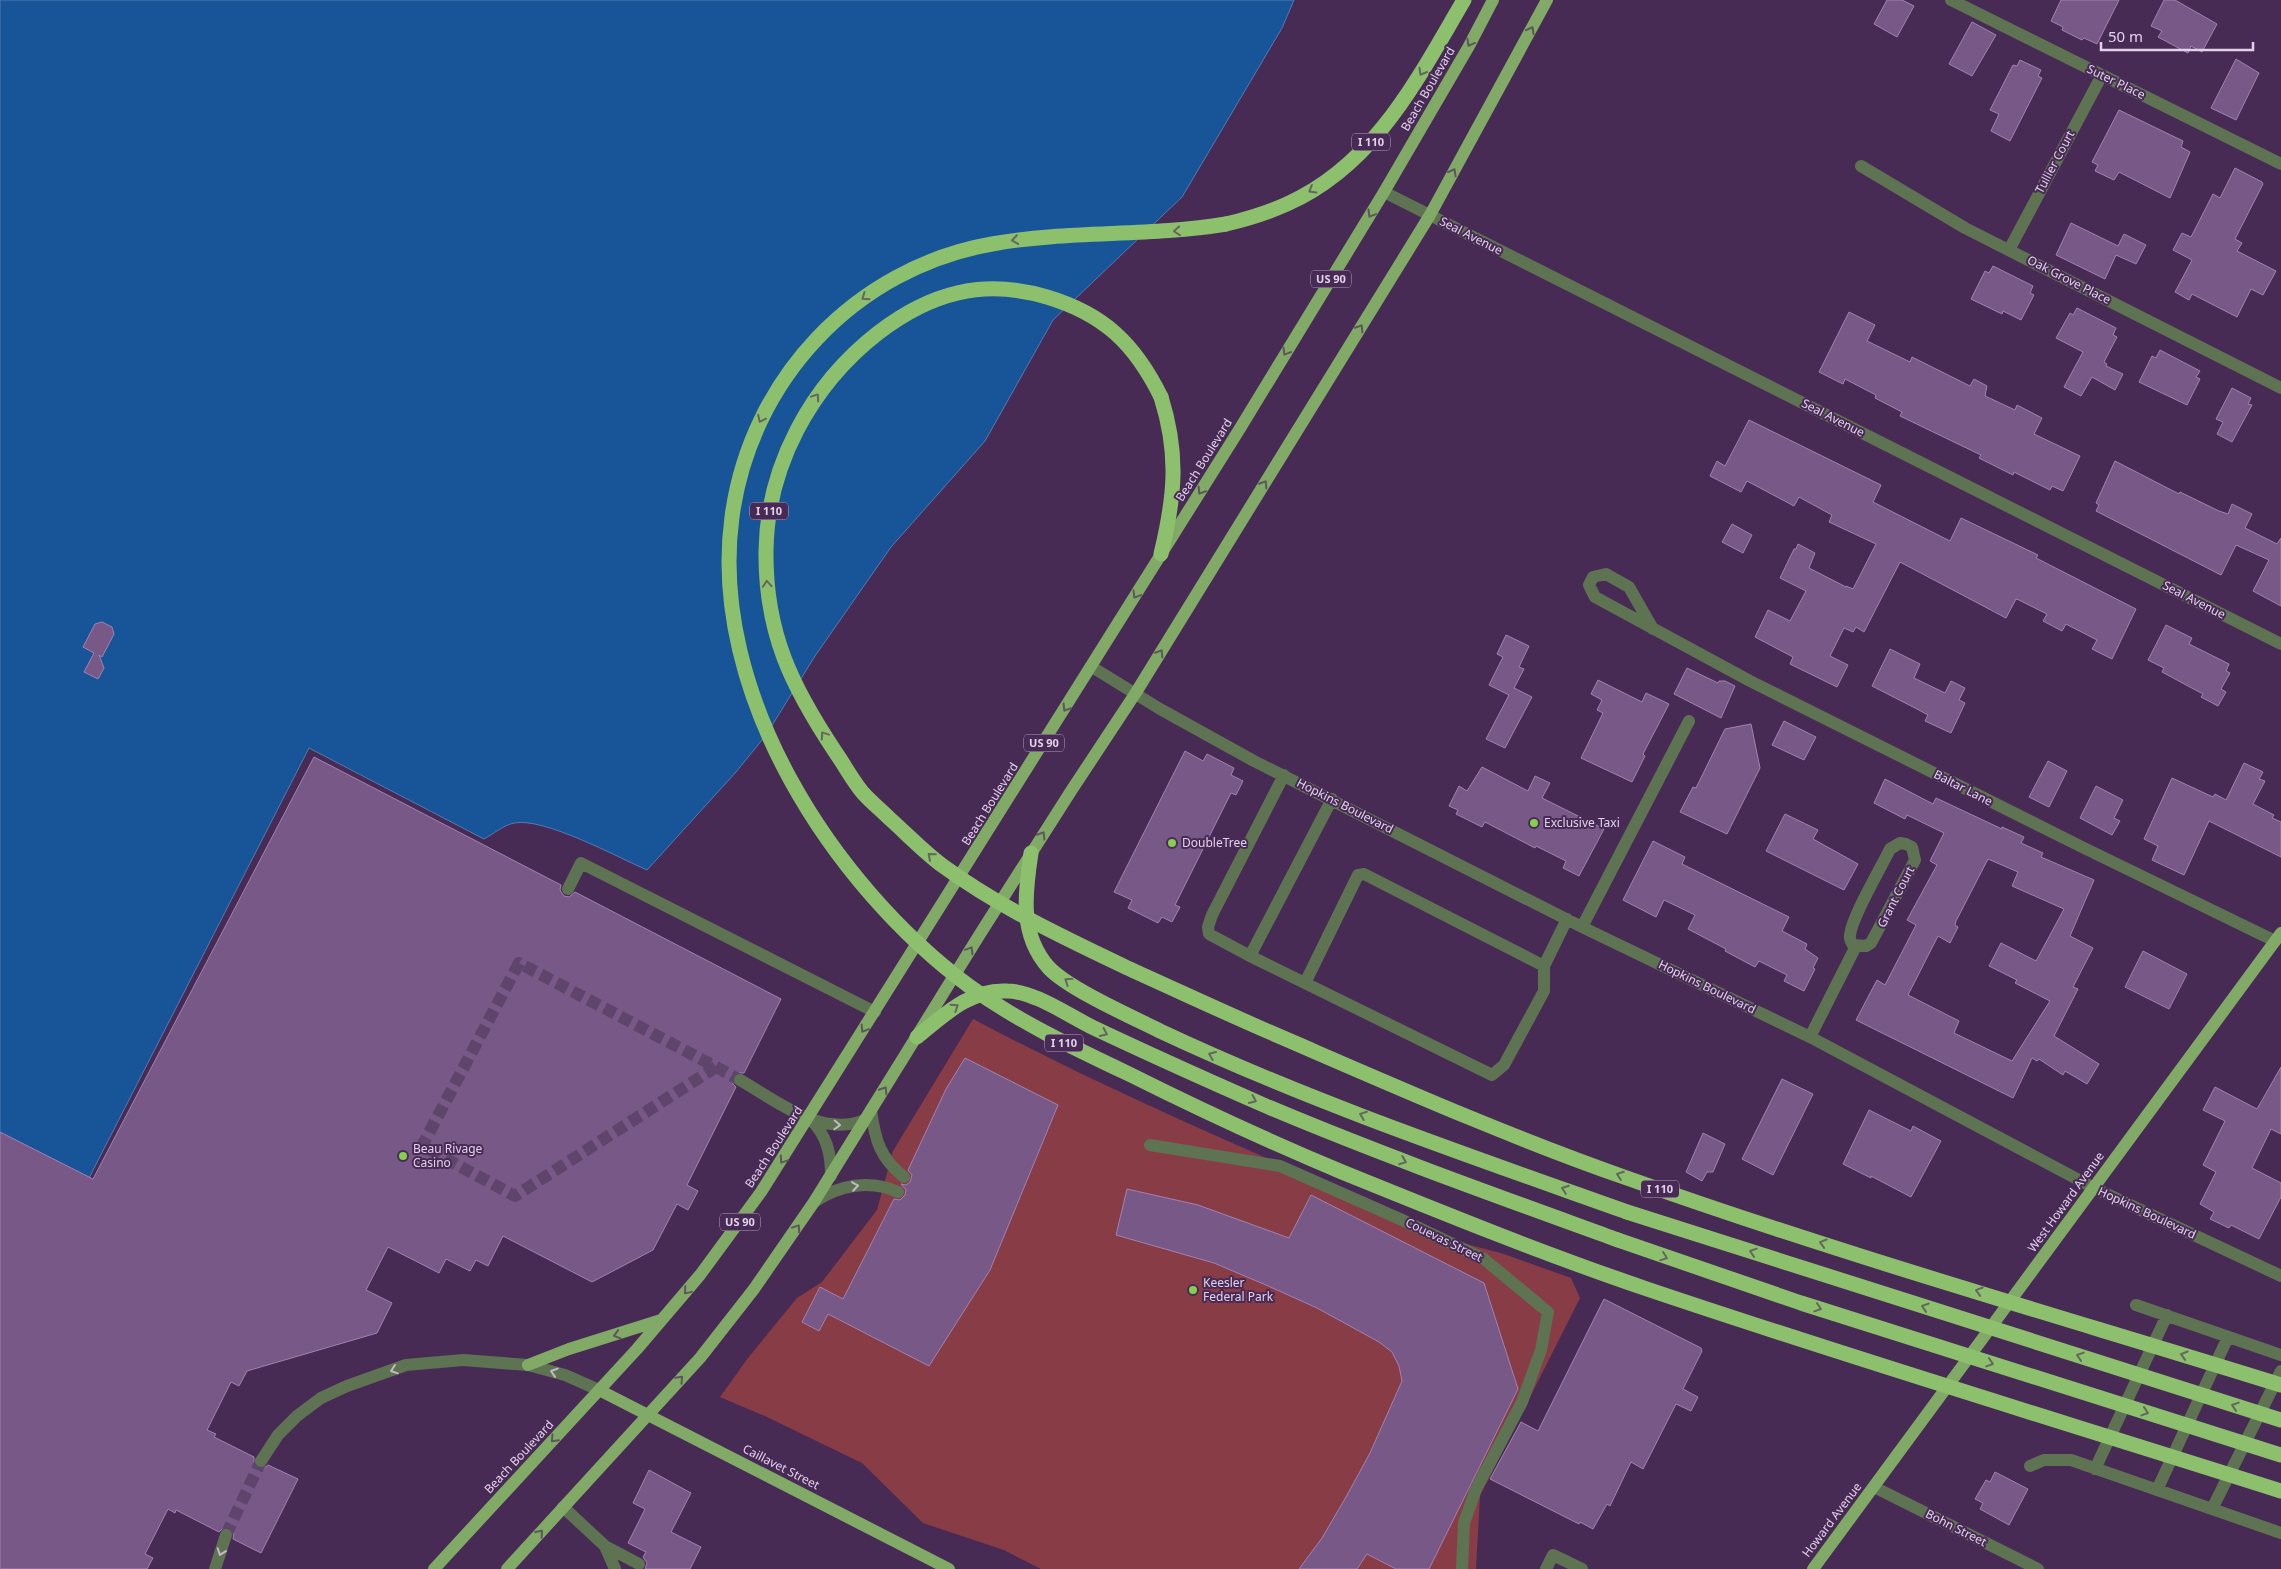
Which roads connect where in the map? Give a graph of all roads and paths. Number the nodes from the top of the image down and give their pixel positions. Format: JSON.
{"nodes":[{"id":1,"x":1464,"y":0,"type":"edge"},
{"id":2,"x":1493,"y":0,"type":"edge"},
{"id":3,"x":1547,"y":0,"type":"edge"},
{"id":4,"x":1952,"y":0,"type":"edge"},
{"id":5,"x":2102,"y":75,"type":"junction"},
{"id":6,"x":2281,"y":164,"type":"edge"},
{"id":7,"x":1861,"y":166,"type":"dead end"},
{"id":8,"x":1384,"y":192,"type":"junction"},
{"id":9,"x":1430,"y":215,"type":"junction"},
{"id":10,"x":2009,"y":250,"type":"junction"},
{"id":11,"x":2281,"y":388,"type":"edge"},
{"id":12,"x":1161,"y":554,"type":"junction"},
{"id":13,"x":1653,"y":629,"type":"junction"},
{"id":14,"x":2281,"y":644,"type":"edge"},
{"id":15,"x":1092,"y":667,"type":"junction"},
{"id":16,"x":1135,"y":694,"type":"junction"},
{"id":17,"x":1689,"y":721,"type":"dead end"},
{"id":18,"x":1284,"y":775,"type":"junction"},
{"id":19,"x":1332,"y":800,"type":"junction"},
{"id":20,"x":1031,"y":853,"type":"junction"},
{"id":21,"x":568,"y":889,"type":"dead end"},
{"id":22,"x":1567,"y":919,"type":"junction"},
{"id":23,"x":1582,"y":927,"type":"junction"},
{"id":24,"x":2278,"y":937,"type":"edge"},
{"id":25,"x":1856,"y":946,"type":"junction"},
{"id":26,"x":1250,"y":956,"type":"junction"},
{"id":27,"x":1544,"y":966,"type":"junction"},
{"id":28,"x":1305,"y":983,"type":"junction"},
{"id":29,"x":875,"y":1012,"type":"junction"},
{"id":30,"x":917,"y":1037,"type":"junction"},
{"id":31,"x":1810,"y":1037,"type":"junction"},
{"id":32,"x":740,"y":1080,"type":"tunnel mouth"},
{"id":33,"x":868,"y":1115,"type":"junction"},
{"id":34,"x":809,"y":1118,"type":"junction"},
{"id":35,"x":1150,"y":1145,"type":"dead end"},
{"id":36,"x":831,"y":1176,"type":"junction"},
{"id":37,"x":904,"y":1177,"type":"dead end"},
{"id":38,"x":2094,"y":1188,"type":"junction"},
{"id":39,"x":898,"y":1192,"type":"dead end"},
{"id":40,"x":814,"y":1202,"type":"junction"},
{"id":41,"x":2281,"y":1276,"type":"edge"},
{"id":42,"x":2136,"y":1305,"type":"dead end"},
{"id":43,"x":2167,"y":1316,"type":"junction"},
{"id":44,"x":663,"y":1319,"type":"junction"},
{"id":45,"x":2228,"y":1337,"type":"junction"},
{"id":46,"x":2281,"y":1355,"type":"edge"},
{"id":47,"x":528,"y":1365,"type":"junction"},
{"id":48,"x":2281,"y":1371,"type":"edge"},
{"id":49,"x":2281,"y":1384,"type":"edge"},
{"id":50,"x":599,"y":1390,"type":"junction"},
{"id":51,"x":647,"y":1414,"type":"junction"},
{"id":52,"x":2281,"y":1420,"type":"edge"},
{"id":53,"x":2281,"y":1455,"type":"edge"},
{"id":54,"x":261,"y":1461,"type":"tunnel mouth"},
{"id":55,"x":2030,"y":1466,"type":"dead end"},
{"id":56,"x":2095,"y":1468,"type":"junction"},
{"id":57,"x":1874,"y":1487,"type":"junction"},
{"id":58,"x":2156,"y":1490,"type":"junction"},
{"id":59,"x":2281,"y":1491,"type":"edge"},
{"id":60,"x":563,"y":1507,"type":"junction"},
{"id":61,"x":2212,"y":1509,"type":"junction"},
{"id":62,"x":2281,"y":1533,"type":"edge"},
{"id":63,"x":226,"y":1535,"type":"tunnel mouth"},
{"id":64,"x":605,"y":1546,"type":"junction"},
{"id":65,"x":639,"y":1564,"type":"dead end"},
{"id":66,"x":215,"y":1569,"type":"edge"},
{"id":67,"x":434,"y":1569,"type":"edge"},
{"id":68,"x":507,"y":1569,"type":"edge"},
{"id":69,"x":615,"y":1569,"type":"edge"},
{"id":70,"x":949,"y":1569,"type":"edge"},
{"id":71,"x":1462,"y":1569,"type":"edge"},
{"id":72,"x":1546,"y":1569,"type":"edge"},
{"id":73,"x":1582,"y":1569,"type":"edge"},
{"id":74,"x":1813,"y":1569,"type":"edge"},
{"id":75,"x":2038,"y":1569,"type":"edge"}],
"edges":[{"from":1,"to":59,"type":"highway","number":"I 110","one_way":true,"bridge":true},
{"from":2,"to":8,"type":"main road","name":"Beach Boulevard","number":"US 90","one_way":true},
{"from":9,"to":3,"type":"main road","one_way":true},
{"from":4,"to":5,"type":"street","name":"Suter Place"},
{"from":5,"to":6,"type":"street","name":"Suter Place"},
{"from":5,"to":10,"type":"street","name":"Tullier Court"},
{"from":7,"to":10,"type":"street","name":"Oak Grove Place"},
{"from":8,"to":9,"type":"street","name":"Seal Avenue"},
{"from":8,"to":12,"type":"main road","name":"Beach Boulevard","number":"US 90","one_way":true},
{"from":9,"to":14,"type":"street","name":"Seal Avenue"},
{"from":16,"to":9,"type":"main road","one_way":true},
{"from":10,"to":11,"type":"street","name":"Oak Grove Place"},
{"from":12,"to":15,"type":"main road","name":"Beach Boulevard","number":"US 90","one_way":true},
{"from":49,"to":12,"type":"highway","number":"I 110","one_way":true,"bridge":true},
{"from":13,"to":13,"type":"street","name":"Baltar Lane"},
{"from":13,"to":24,"type":"street","name":"Baltar Lane"},
{"from":15,"to":16,"type":"street","name":"Hopkins Boulevard"},
{"from":15,"to":29,"type":"main road","name":"Beach Boulevard","number":"US 90","one_way":true},
{"from":16,"to":18,"type":"street","name":"Hopkins Boulevard"},
{"from":20,"to":16,"type":"main road","one_way":true},
{"from":17,"to":23,"type":"street"},
{"from":18,"to":19,"type":"street","name":"Hopkins Boulevard"},
{"from":18,"to":26,"type":"street"},
{"from":19,"to":22,"type":"street","name":"Hopkins Boulevard"},
{"from":19,"to":26,"type":"street"},
{"from":30,"to":20,"type":"main road","one_way":true},
{"from":52,"to":20,"type":"highway","one_way":true,"bridge":true},
{"from":21,"to":29,"type":"street"},
{"from":22,"to":23,"type":"street","name":"Hopkins Boulevard"},
{"from":22,"to":27,"type":"street"},
{"from":23,"to":31,"type":"street","name":"Hopkins Boulevard"},
{"from":24,"to":38,"type":"main road","name":"West Howard Avenue"},
{"from":25,"to":25,"type":"street","name":"Grant Court"},
{"from":25,"to":31,"type":"street"},
{"from":26,"to":28,"type":"street"},
{"from":27,"to":28,"type":"street"},
{"from":27,"to":28,"type":"street"},
{"from":29,"to":34,"type":"main road","name":"Beach Boulevard","number":"US 90","one_way":true},
{"from":33,"to":30,"type":"main road","one_way":true},
{"from":30,"to":53,"type":"highway","one_way":true,"bridge":true},
{"from":31,"to":38,"type":"street","name":"Hopkins Boulevard"},
{"from":32,"to":34,"type":"street"},
{"from":34,"to":33,"type":"street","one_way":true},
{"from":33,"to":36,"type":"main road"},
{"from":33,"to":37,"type":"street"},
{"from":34,"to":36,"type":"street"},
{"from":34,"to":44,"type":"main road","name":"Beach Boulevard","number":"US 90","one_way":true},
{"from":35,"to":71,"type":"street","name":"Couevas Street"},
{"from":36,"to":40,"type":"main road"},
{"from":38,"to":41,"type":"street","name":"Hopkins Boulevard"},
{"from":38,"to":57,"type":"main road","name":"West Howard Avenue"},
{"from":40,"to":39,"type":"street","one_way":true},
{"from":51,"to":40,"type":"main road","one_way":true},
{"from":42,"to":43,"type":"street"},
{"from":43,"to":45,"type":"street"},
{"from":43,"to":56,"type":"street"},
{"from":44,"to":47,"type":"main road","one_way":true},
{"from":44,"to":50,"type":"main road","name":"Beach Boulevard","number":"US 90"},
{"from":45,"to":46,"type":"street"},
{"from":45,"to":58,"type":"street"},
{"from":50,"to":47,"type":"street","one_way":true},
{"from":47,"to":54,"type":"street","one_way":true},
{"from":48,"to":61,"type":"street"},
{"from":50,"to":51,"type":"main road","name":"Caillavet Street"},
{"from":50,"to":67,"type":"main road","name":"Beach Boulevard","number":"US 90","one_way":true},
{"from":51,"to":60,"type":"main road"},
{"from":51,"to":70,"type":"main road","name":"Caillavet Street"},
{"from":55,"to":56,"type":"street"},
{"from":56,"to":58,"type":"street"},
{"from":57,"to":74,"type":"main road","name":"Howard Avenue"},
{"from":57,"to":75,"type":"street","name":"Bohn Street"},
{"from":58,"to":61,"type":"street"},
{"from":60,"to":64,"type":"street"},
{"from":68,"to":60,"type":"main road","one_way":true},
{"from":61,"to":62,"type":"street"},
{"from":63,"to":66,"type":"street","one_way":true},
{"from":64,"to":65,"type":"street"},
{"from":64,"to":69,"type":"street"},
{"from":72,"to":73,"type":"street"}]}
